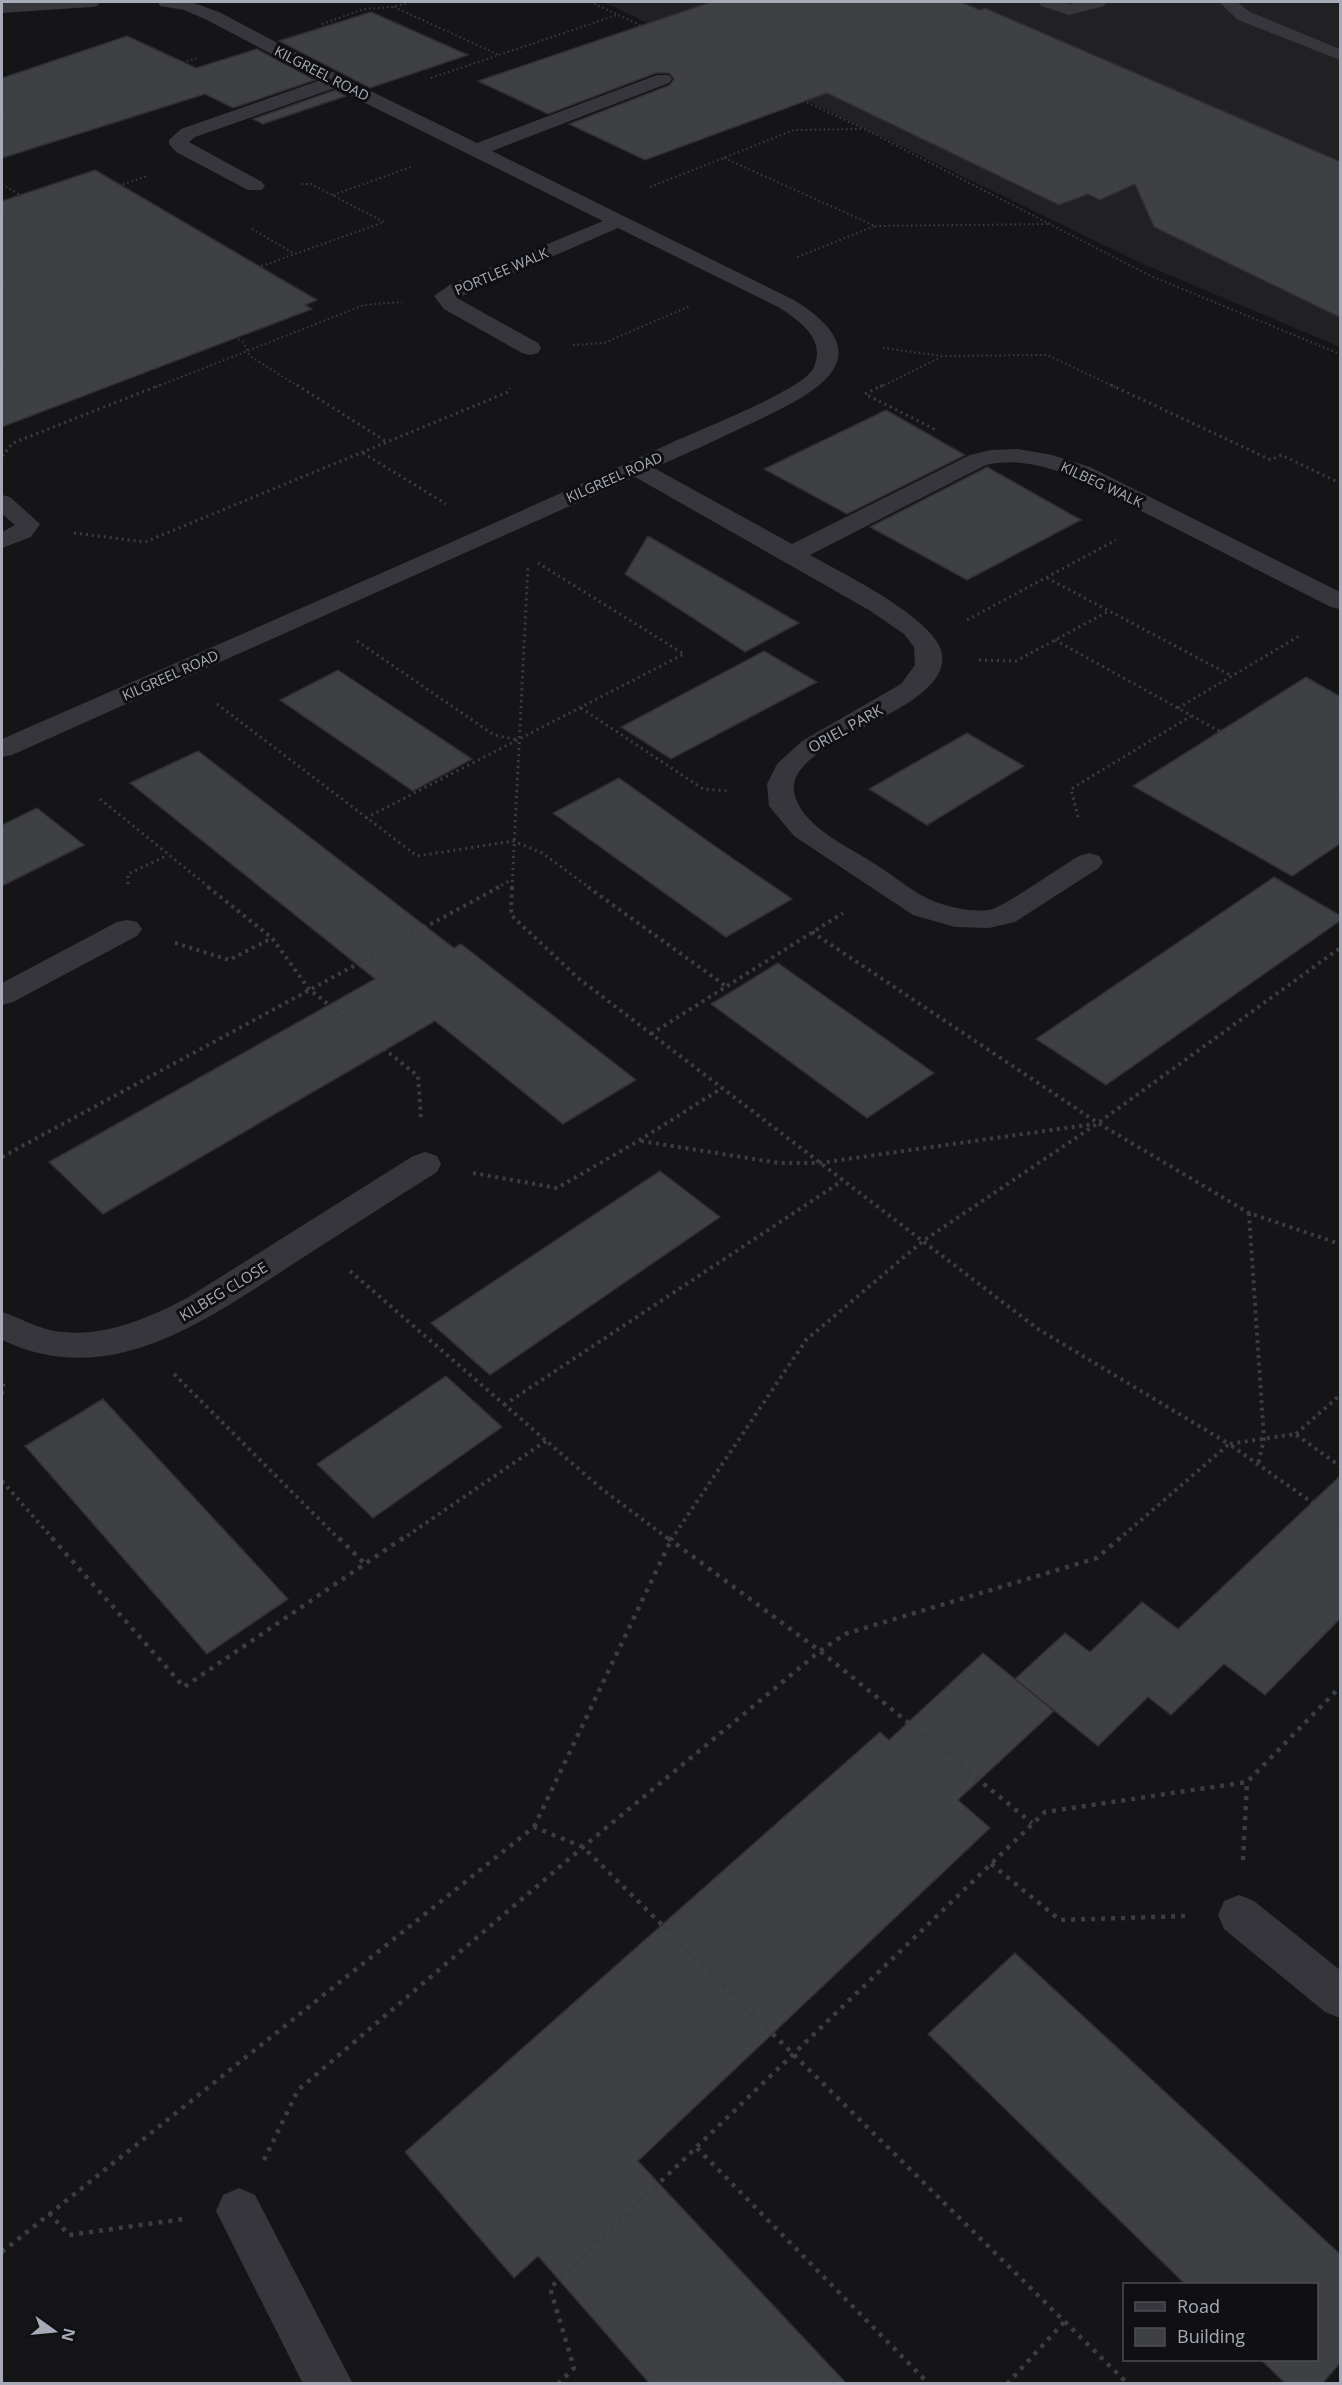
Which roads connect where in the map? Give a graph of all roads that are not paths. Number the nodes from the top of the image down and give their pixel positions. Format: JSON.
{"nodes":[{"id":1,"x":91,"y":2,"type":"edge"},
{"id":2,"x":166,"y":2,"type":"edge"},
{"id":3,"x":1047,"y":2,"type":"edge"},
{"id":4,"x":1098,"y":2,"type":"edge"},
{"id":5,"x":1227,"y":2,"type":"edge"},
{"id":6,"x":2,"y":8,"type":"edge"},
{"id":7,"x":1341,"y":55,"type":"edge"},
{"id":8,"x":663,"y":79,"type":"dead end"},
{"id":9,"x":336,"y":81,"type":"junction"},
{"id":10,"x":472,"y":148,"type":"junction"},
{"id":11,"x":255,"y":186,"type":"road end"},
{"id":12,"x":619,"y":221,"type":"junction"},
{"id":13,"x":530,"y":348,"type":"road end"},
{"id":14,"x":636,"y":468,"type":"junction"},
{"id":15,"x":2,"y":502,"type":"edge"},
{"id":16,"x":2,"y":541,"type":"edge"},
{"id":17,"x":792,"y":554,"type":"junction"},
{"id":18,"x":1341,"y":602,"type":"edge"},
{"id":19,"x":2,"y":749,"type":"edge"},
{"id":20,"x":1089,"y":862,"type":"road end"},
{"id":21,"x":127,"y":929,"type":"road end"},
{"id":22,"x":2,"y":995,"type":"edge"},
{"id":23,"x":425,"y":1164,"type":"road end"},
{"id":24,"x":2,"y":1324,"type":"edge"},
{"id":25,"x":1239,"y":1915,"type":"road end"},
{"id":26,"x":1341,"y":1997,"type":"edge"},
{"id":27,"x":239,"y":2211,"type":"road end"},
{"id":28,"x":329,"y":2384,"type":"edge"}],
"edges":[{"from":1,"to":6,"type":"street"},
{"from":2,"to":9,"type":"street","name":"KILGREEL ROAD"},
{"from":3,"to":4,"type":"street"},
{"from":5,"to":7,"type":"street"},
{"from":8,"to":10,"type":"street"},
{"from":9,"to":10,"type":"street","name":"KILGREEL ROAD"},
{"from":9,"to":11,"type":"street"},
{"from":10,"to":12,"type":"street","name":"KILGREEL ROAD"},
{"from":12,"to":13,"type":"street","name":"PORTLEE WALK"},
{"from":12,"to":14,"type":"street","name":"KILGREEL ROAD"},
{"from":14,"to":17,"type":"street"},
{"from":14,"to":19,"type":"street","name":"KILGREEL ROAD"},
{"from":15,"to":16,"type":"street"},
{"from":17,"to":18,"type":"street","name":"KILBEG WALK"},
{"from":17,"to":20,"type":"street","name":"ORIEL PARK"},
{"from":21,"to":22,"type":"street"},
{"from":23,"to":24,"type":"street","name":"KILBEG CLOSE"},
{"from":25,"to":26,"type":"street"},
{"from":27,"to":28,"type":"street"}]}
